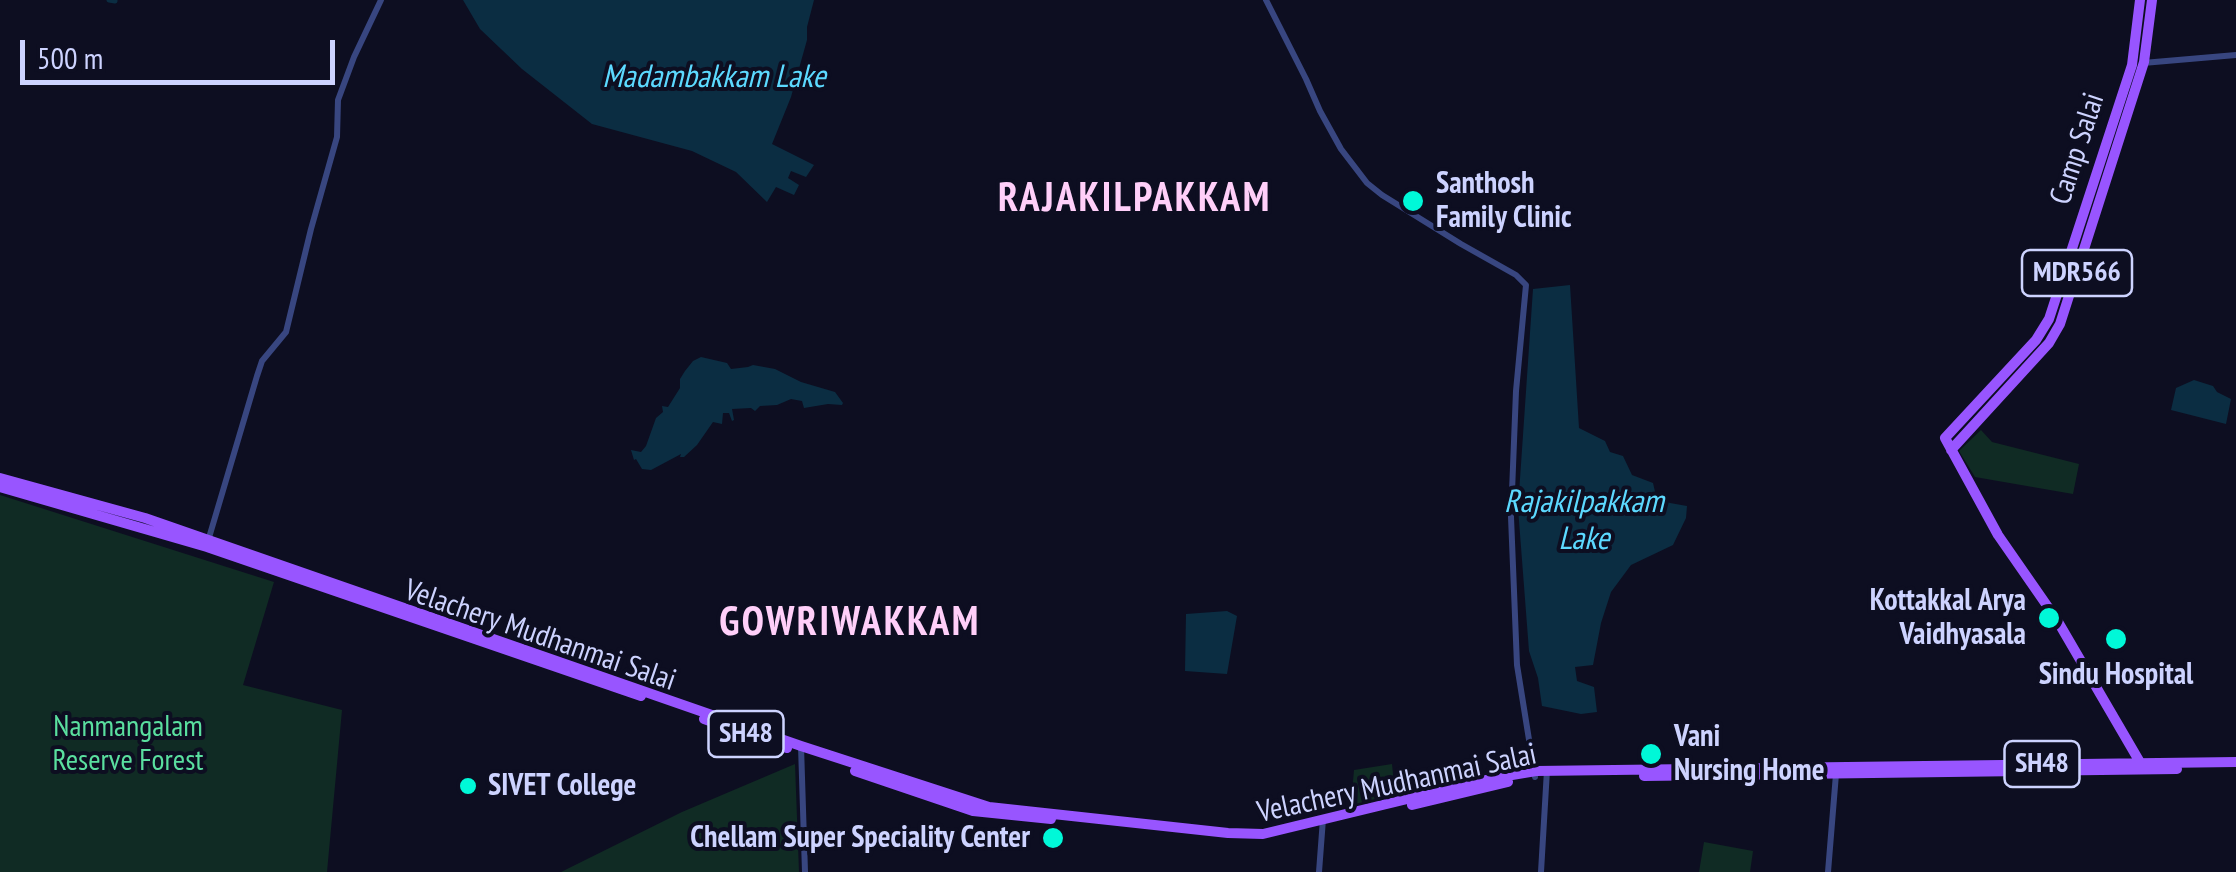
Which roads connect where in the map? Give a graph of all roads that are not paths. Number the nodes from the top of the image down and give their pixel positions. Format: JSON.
{"nodes":[{"id":1,"x":381,"y":0,"type":"edge"},
{"id":2,"x":1266,"y":0,"type":"edge"},
{"id":3,"x":2140,"y":0,"type":"edge"},
{"id":4,"x":2152,"y":0,"type":"edge"},
{"id":5,"x":2236,"y":55,"type":"edge"},
{"id":6,"x":2138,"y":64,"type":"junction"},
{"id":7,"x":1951,"y":450,"type":"junction"},
{"id":8,"x":0,"y":478,"type":"edge"},
{"id":9,"x":0,"y":487,"type":"edge"},
{"id":10,"x":208,"y":543,"type":"junction"},
{"id":11,"x":801,"y":749,"type":"junction"},
{"id":12,"x":2236,"y":765,"type":"edge"},
{"id":13,"x":2141,"y":766,"type":"junction"},
{"id":14,"x":1840,"y":769,"type":"junction"},
{"id":15,"x":1541,"y":774,"type":"junction"},
{"id":16,"x":1323,"y":822,"type":"junction"},
{"id":17,"x":805,"y":872,"type":"edge"},
{"id":18,"x":1319,"y":872,"type":"edge"},
{"id":19,"x":1542,"y":872,"type":"edge"},
{"id":20,"x":1828,"y":872,"type":"edge"}],
"edges":[{"from":1,"to":10,"type":"street"},
{"from":2,"to":15,"type":"street"},
{"from":3,"to":6,"type":"main road","name":"Camp Salai","number":"MDR566"},
{"from":4,"to":6,"type":"main road","name":"Camp Salai","number":"MDR566"},
{"from":5,"to":6,"type":"street"},
{"from":6,"to":7,"type":"main road","name":"Camp Salai","number":"MDR566"},
{"from":6,"to":7,"type":"main road","name":"Camp Salai","number":"MDR566"},
{"from":7,"to":13,"type":"main road","name":"Camp Salai"},
{"from":8,"to":10,"type":"main road","name":"Velachery Mudhanmai Salai","number":"SH48"},
{"from":9,"to":10,"type":"main road","name":"Velachery Mudhanmai Salai","number":"SH48"},
{"from":10,"to":11,"type":"main road","name":"Velachery Mudhanmai Salai","number":"SH48"},
{"from":11,"to":16,"type":"main road","name":"Velachery Mudhanmai Salai","number":"SH48"},
{"from":11,"to":17,"type":"street"},
{"from":12,"to":13,"type":"main road","number":"SH48"},
{"from":13,"to":14,"type":"main road","number":"SH48"},
{"from":13,"to":14,"type":"main road","name":"Velachery Mudhanmai Salai","number":"SH48"},
{"from":14,"to":15,"type":"main road","name":"Velachery Mudhanmai Salai","number":"SH48"},
{"from":14,"to":20,"type":"street"},
{"from":15,"to":16,"type":"main road","name":"Velachery Mudhanmai Salai","number":"SH48"},
{"from":15,"to":19,"type":"street"},
{"from":16,"to":18,"type":"street"}]}
